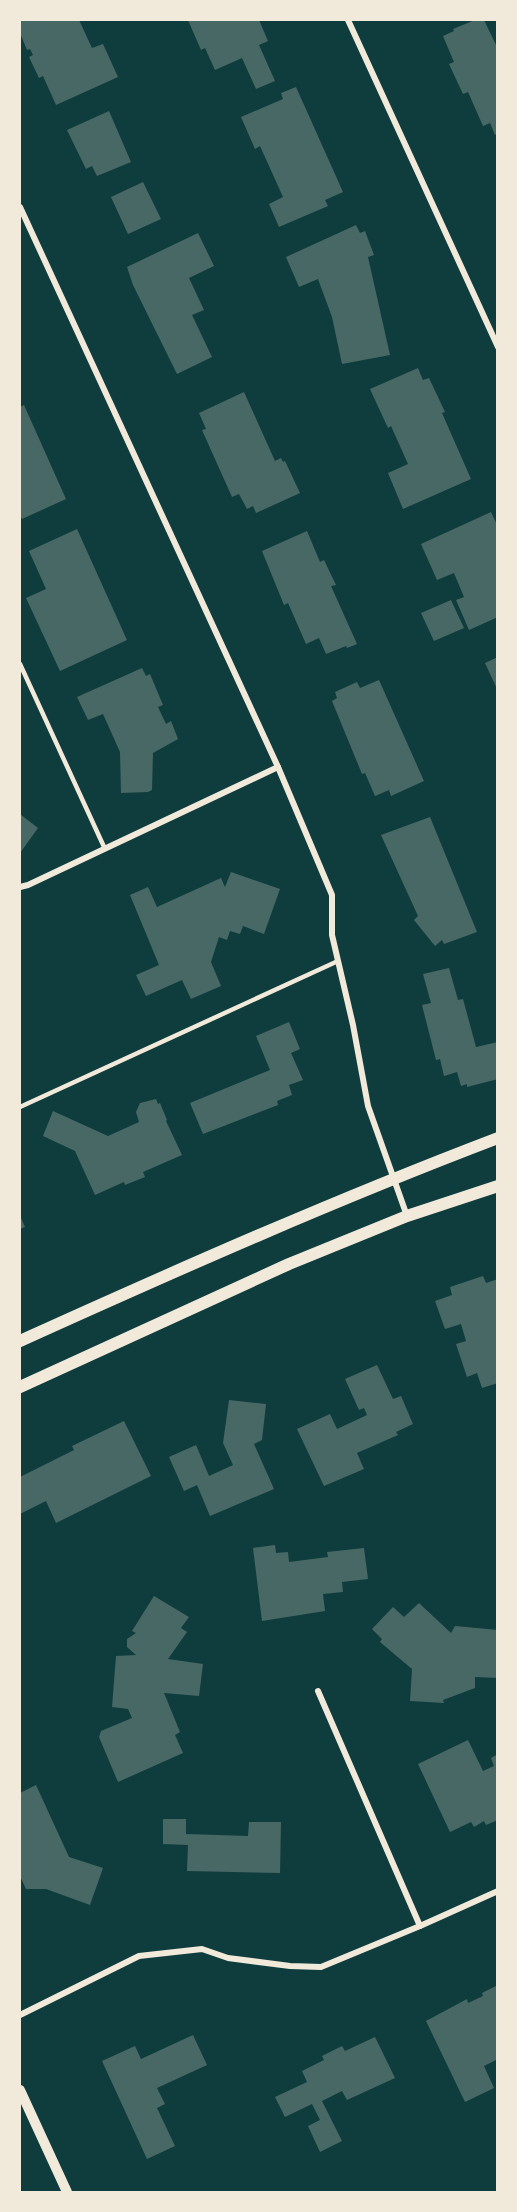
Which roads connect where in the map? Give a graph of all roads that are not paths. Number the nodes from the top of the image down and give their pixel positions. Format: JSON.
{"nodes":[{"id":1,"x":348,"y":20,"type":"edge"},
{"id":2,"x":20,"y":207,"type":"edge"},
{"id":3,"x":498,"y":347,"type":"edge"},
{"id":4,"x":20,"y":664,"type":"edge"},
{"id":5,"x":278,"y":767,"type":"junction"},
{"id":6,"x":105,"y":849,"type":"junction"},
{"id":7,"x":20,"y":887,"type":"edge"},
{"id":8,"x":338,"y":961,"type":"junction"},
{"id":9,"x":20,"y":1107,"type":"edge"},
{"id":10,"x":498,"y":1138,"type":"edge"},
{"id":11,"x":394,"y":1178,"type":"junction"},
{"id":12,"x":498,"y":1186,"type":"edge"},
{"id":13,"x":407,"y":1216,"type":"junction"},
{"id":14,"x":20,"y":1341,"type":"edge"},
{"id":15,"x":20,"y":1388,"type":"edge"},
{"id":16,"x":318,"y":1691,"type":"dead end"},
{"id":17,"x":498,"y":1891,"type":"edge"},
{"id":18,"x":420,"y":1926,"type":"junction"},
{"id":19,"x":20,"y":2015,"type":"edge"},
{"id":20,"x":20,"y":2090,"type":"edge"},
{"id":21,"x":67,"y":2193,"type":"edge"}],
"edges":[{"from":1,"to":3,"type":"street"},
{"from":2,"to":5,"type":"street"},
{"from":4,"to":6,"type":"lane"},
{"from":5,"to":6,"type":"street"},
{"from":5,"to":8,"type":"street"},
{"from":6,"to":7,"type":"street"},
{"from":8,"to":9,"type":"lane"},
{"from":8,"to":11,"type":"street"},
{"from":10,"to":11,"type":"main road"},
{"from":11,"to":13,"type":"street"},
{"from":11,"to":14,"type":"main road"},
{"from":12,"to":13,"type":"main road"},
{"from":13,"to":15,"type":"main road"},
{"from":16,"to":18,"type":"street"},
{"from":17,"to":18,"type":"street"},
{"from":18,"to":19,"type":"street"},
{"from":20,"to":21,"type":"street"}]}
